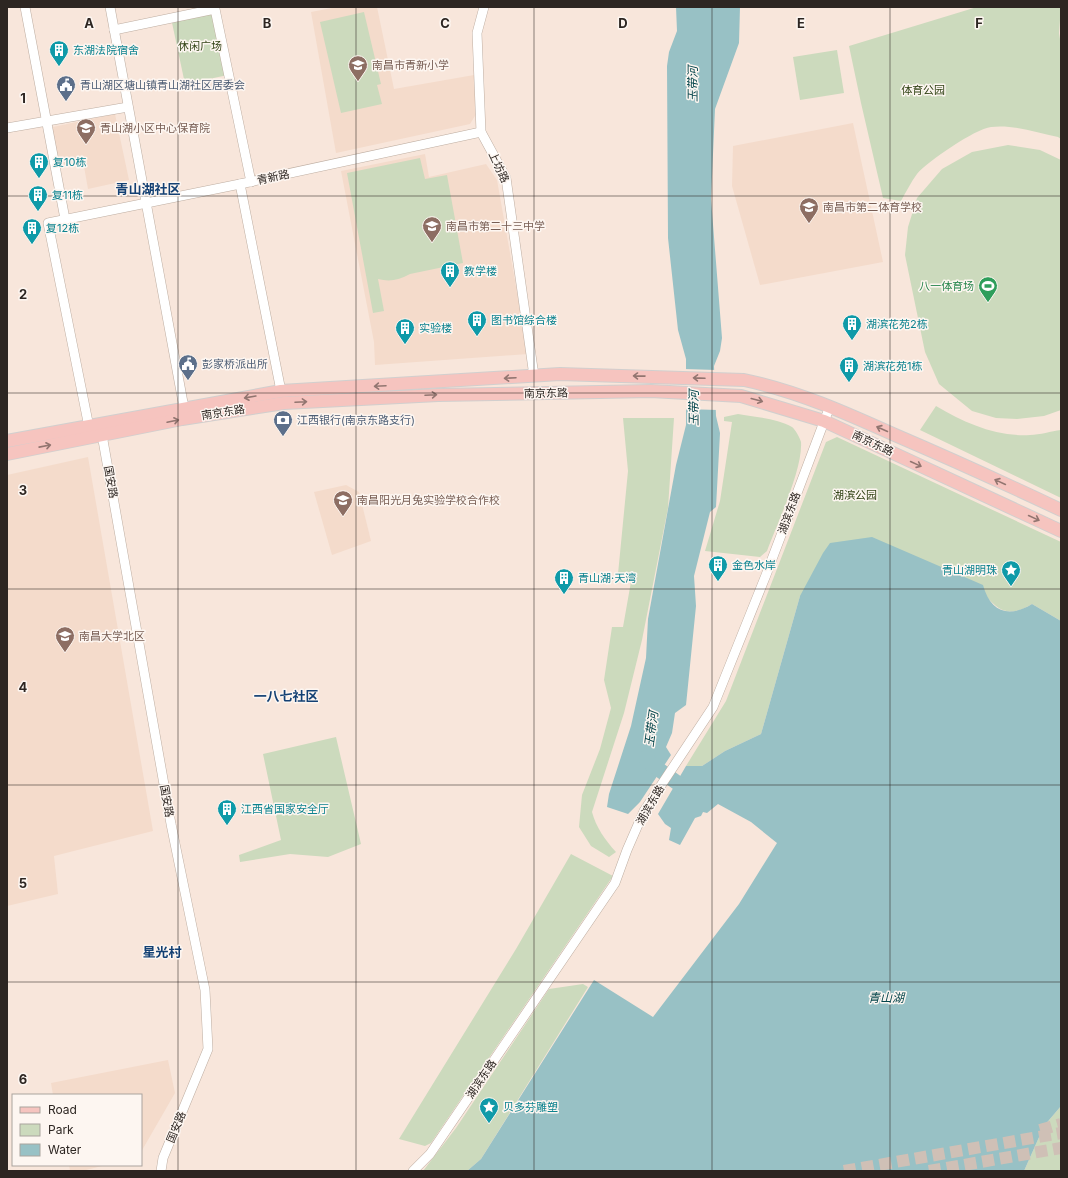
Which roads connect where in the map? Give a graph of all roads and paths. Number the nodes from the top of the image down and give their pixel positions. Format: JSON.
{"nodes":[{"id":1,"x":25,"y":7,"type":"edge"},
{"id":2,"x":110,"y":7,"type":"edge"},
{"id":3,"x":484,"y":7,"type":"edge"},
{"id":4,"x":114,"y":30,"type":"junction"},
{"id":5,"x":128,"y":107,"type":"junction"},
{"id":6,"x":46,"y":122,"type":"junction"},
{"id":7,"x":7,"y":128,"type":"edge"},
{"id":8,"x":481,"y":132,"type":"junction"},
{"id":9,"x":251,"y":182,"type":"junction"},
{"id":10,"x":240,"y":184,"type":"junction"},
{"id":11,"x":146,"y":203,"type":"junction"},
{"id":12,"x":65,"y":219,"type":"junction"},
{"id":13,"x":534,"y":376,"type":"junction"},
{"id":14,"x":281,"y":391,"type":"junction"},
{"id":15,"x":830,"y":406,"type":"junction"},
{"id":16,"x":184,"y":408,"type":"junction"},
{"id":17,"x":824,"y":421,"type":"junction"},
{"id":18,"x":96,"y":431,"type":"junction"},
{"id":19,"x":7,"y":441,"type":"edge"},
{"id":20,"x":7,"y":454,"type":"edge"},
{"id":21,"x":1061,"y":510,"type":"edge"},
{"id":22,"x":1061,"y":531,"type":"edge"},
{"id":23,"x":161,"y":1171,"type":"edge"},
{"id":24,"x":413,"y":1171,"type":"edge"}],
"edges":[{"from":1,"to":6,"type":"street"},
{"from":2,"to":4,"type":"street"},
{"from":3,"to":8,"type":"street","name":"上坊路"},
{"from":4,"to":5,"type":"street"},
{"from":4,"to":9,"type":"street"},
{"from":5,"to":6,"type":"street"},
{"from":5,"to":11,"type":"street"},
{"from":6,"to":7,"type":"street"},
{"from":6,"to":12,"type":"street"},
{"from":8,"to":9,"type":"street","name":"青新路"},
{"from":8,"to":13,"type":"street","name":"上坊路"},
{"from":9,"to":10,"type":"street","name":"青新路"},
{"from":10,"to":11,"type":"street","name":"青新路"},
{"from":10,"to":14,"type":"street"},
{"from":11,"to":12,"type":"street","name":"青新路"},
{"from":11,"to":16,"type":"street"},
{"from":12,"to":18,"type":"street","name":"国安路"},
{"from":13,"to":14,"type":"main road","name":"南京东路","one_way":true},
{"from":15,"to":13,"type":"main road","name":"南京东路","one_way":true},
{"from":14,"to":16,"type":"main road","name":"南京东路","one_way":true},
{"from":15,"to":17,"type":"street","name":"湖滨东路"},
{"from":21,"to":15,"type":"main road","name":"南京东路","one_way":true},
{"from":16,"to":18,"type":"main road","name":"南京东路"},
{"from":18,"to":17,"type":"main road","name":"南京东路","one_way":true},
{"from":17,"to":22,"type":"main road","name":"南京东路","one_way":true},
{"from":17,"to":24,"type":"street","name":"湖滨东路"},
{"from":18,"to":19,"type":"main road","name":"南京东路"},
{"from":20,"to":18,"type":"main road","name":"南京东路","one_way":true},
{"from":18,"to":23,"type":"street","name":"国安路"}]}
